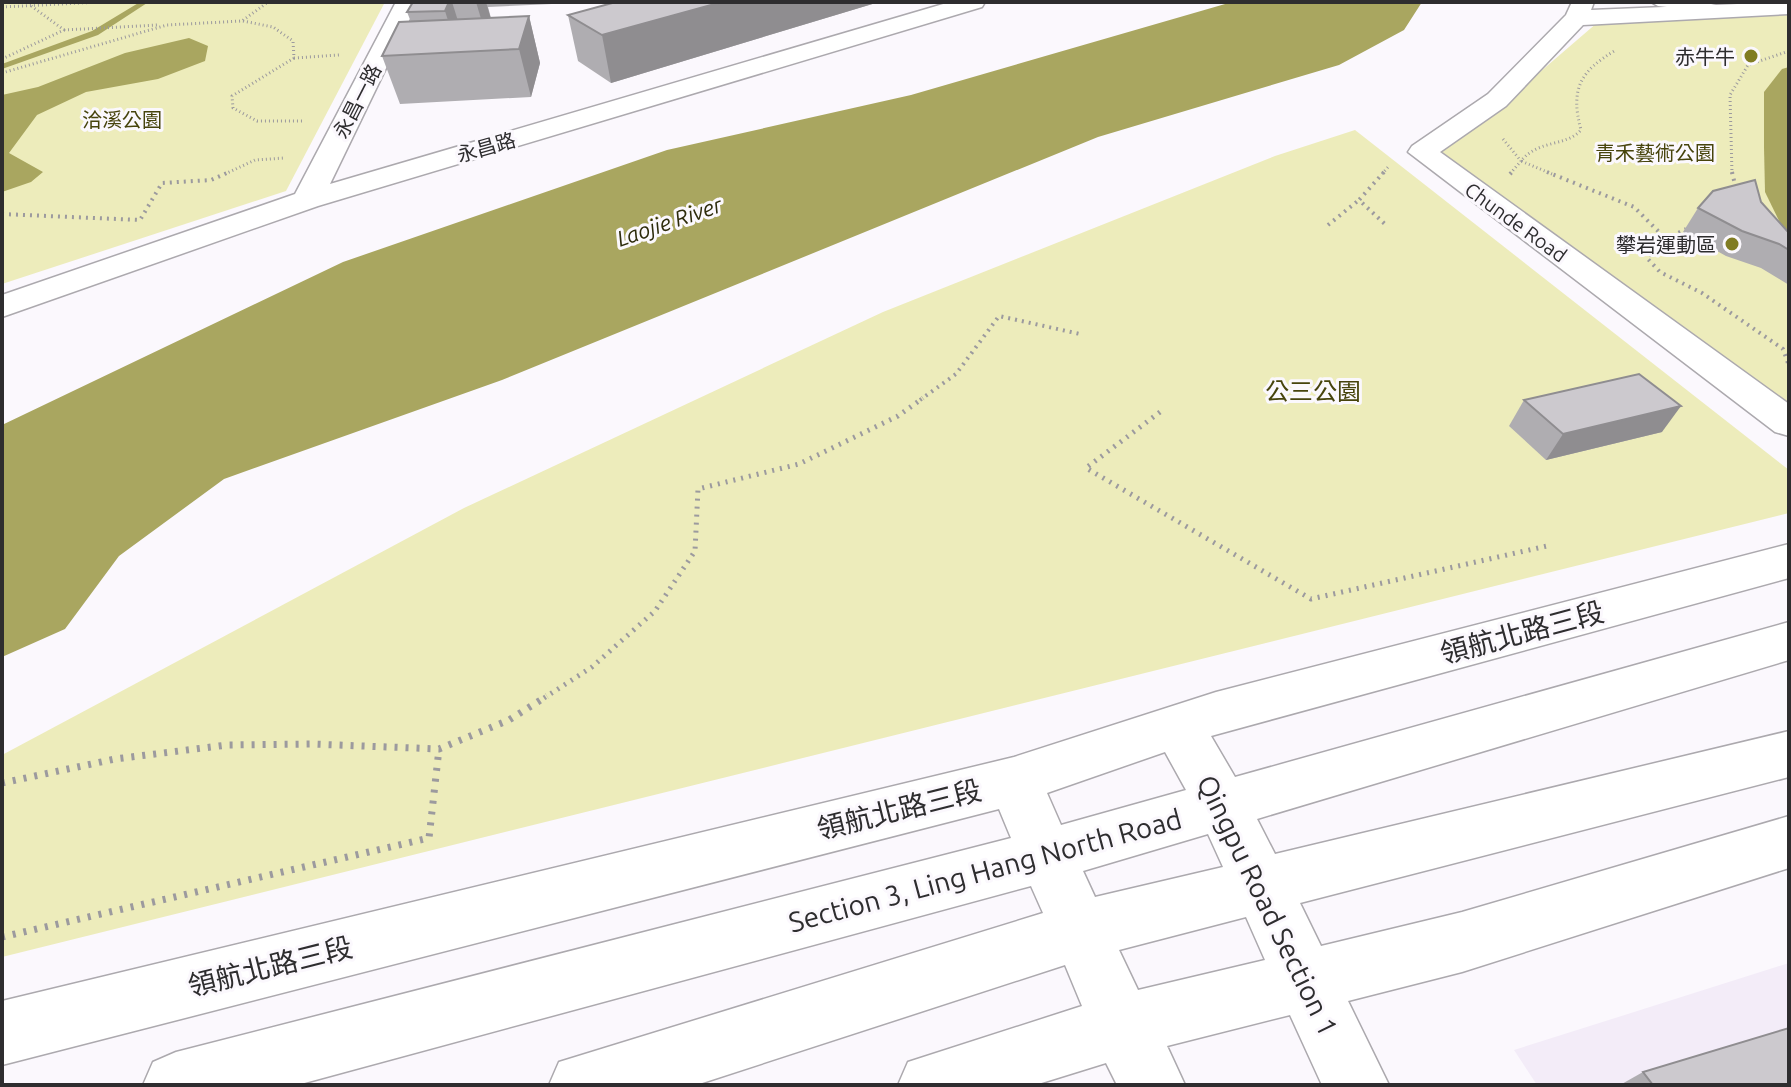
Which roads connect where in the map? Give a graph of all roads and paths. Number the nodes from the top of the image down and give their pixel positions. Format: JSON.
{"nodes":[{"id":1,"x":100,"y":2,"type":"edge"},
{"id":2,"x":268,"y":2,"type":"edge"},
{"id":3,"x":407,"y":2,"type":"edge"},
{"id":4,"x":974,"y":2,"type":"edge"},
{"id":5,"x":1658,"y":2,"type":"edge"},
{"id":6,"x":30,"y":5,"type":"junction"},
{"id":7,"x":2,"y":7,"type":"edge"},
{"id":8,"x":1789,"y":7,"type":"edge"},
{"id":9,"x":1579,"y":10,"type":"edge"},
{"id":10,"x":1734,"y":10,"type":"junction"},
{"id":11,"x":242,"y":21,"type":"junction"},
{"id":12,"x":167,"y":25,"type":"junction"},
{"id":13,"x":64,"y":30,"type":"junction"},
{"id":14,"x":1621,"y":47,"type":"dead end"},
{"id":15,"x":1789,"y":51,"type":"edge"},
{"id":16,"x":348,"y":55,"type":"dead end"},
{"id":17,"x":294,"y":58,"type":"junction"},
{"id":18,"x":2,"y":59,"type":"edge"},
{"id":19,"x":2,"y":73,"type":"edge"},
{"id":20,"x":312,"y":121,"type":"dead end"},
{"id":21,"x":1492,"y":133,"type":"dead end"},
{"id":22,"x":289,"y":157,"type":"dead end"},
{"id":23,"x":1521,"y":161,"type":"junction"},
{"id":24,"x":1501,"y":182,"type":"dead end"},
{"id":25,"x":1736,"y":190,"type":"edge"},
{"id":26,"x":307,"y":200,"type":"junction"},
{"id":27,"x":1359,"y":200,"type":"dead end"},
{"id":28,"x":2,"y":214,"type":"edge"},
{"id":29,"x":1690,"y":224,"type":"dead end"},
{"id":30,"x":1328,"y":225,"type":"dead end"},
{"id":31,"x":1666,"y":239,"type":"junction"},
{"id":32,"x":2,"y":307,"type":"edge"},
{"id":33,"x":1080,"y":334,"type":"dead end"},
{"id":34,"x":1789,"y":366,"type":"edge"},
{"id":35,"x":1160,"y":412,"type":"dead end"},
{"id":36,"x":1789,"y":423,"type":"edge"},
{"id":37,"x":1547,"y":546,"type":"dead end"},
{"id":38,"x":1789,"y":561,"type":"edge"},
{"id":39,"x":1789,"y":641,"type":"edge"},
{"id":40,"x":1178,"y":726,"type":"junction"},
{"id":41,"x":439,"y":749,"type":"junction"},
{"id":42,"x":1789,"y":754,"type":"edge"},
{"id":43,"x":1014,"y":781,"type":"junction"},
{"id":44,"x":2,"y":783,"type":"edge"},
{"id":45,"x":1222,"y":805,"type":"junction"},
{"id":46,"x":1789,"y":842,"type":"edge"},
{"id":47,"x":1049,"y":855,"type":"junction"},
{"id":48,"x":1258,"y":885,"type":"junction"},
{"id":49,"x":1082,"y":930,"type":"junction"},
{"id":50,"x":2,"y":937,"type":"edge"},
{"id":51,"x":1304,"y":980,"type":"junction"},
{"id":52,"x":1122,"y":1026,"type":"junction"},
{"id":53,"x":2,"y":1033,"type":"edge"},
{"id":54,"x":176,"y":1085,"type":"edge"},
{"id":55,"x":582,"y":1085,"type":"edge"},
{"id":56,"x":931,"y":1085,"type":"edge"},
{"id":57,"x":1152,"y":1085,"type":"edge"},
{"id":58,"x":1356,"y":1085,"type":"edge"}],
"edges":[{"from":1,"to":6,"type":"path"},
{"from":2,"to":11,"type":"path"},
{"from":3,"to":26,"type":"street","name":"永昌一路"},
{"from":4,"to":26,"type":"street","name":"永昌路"},
{"from":5,"to":10,"type":"lane"},
{"from":6,"to":7,"type":"path"},
{"from":6,"to":13,"type":"path"},
{"from":8,"to":10,"type":"street"},
{"from":9,"to":10,"type":"street"},
{"from":9,"to":36,"type":"street","name":"Chunde Road"},
{"from":11,"to":12,"type":"path"},
{"from":11,"to":17,"type":"path"},
{"from":12,"to":13,"type":"path"},
{"from":12,"to":19,"type":"path"},
{"from":13,"to":18,"type":"path"},
{"from":14,"to":23,"type":"path"},
{"from":15,"to":25,"type":"path"},
{"from":16,"to":17,"type":"path"},
{"from":17,"to":20,"type":"path"},
{"from":21,"to":23,"type":"path"},
{"from":22,"to":28,"type":"path"},
{"from":23,"to":24,"type":"path"},
{"from":23,"to":31,"type":"path"},
{"from":26,"to":32,"type":"street","name":"永昌路"},
{"from":27,"to":30,"type":"path"},
{"from":29,"to":31,"type":"path"},
{"from":31,"to":34,"type":"path"},
{"from":33,"to":41,"type":"path"},
{"from":35,"to":37,"type":"path"},
{"from":38,"to":40,"type":"street","name":"領航北路三段"},
{"from":39,"to":45,"type":"street","name":"Section 3, Ling Hang North Road"},
{"from":40,"to":43,"type":"street","name":"領航北路三段"},
{"from":40,"to":45,"type":"street","name":"Qingpu Road Section 1"},
{"from":41,"to":44,"type":"path"},
{"from":41,"to":50,"type":"path"},
{"from":42,"to":48,"type":"street"},
{"from":43,"to":47,"type":"street"},
{"from":43,"to":53,"type":"street","name":"領航北路三段"},
{"from":45,"to":47,"type":"street","name":"Section 3, Ling Hang North Road"},
{"from":45,"to":48,"type":"street","name":"Qingpu Road Section 1"},
{"from":46,"to":51,"type":"street"},
{"from":47,"to":49,"type":"street"},
{"from":47,"to":54,"type":"street","name":"Section 3, Ling Hang North Road"},
{"from":48,"to":49,"type":"street"},
{"from":48,"to":51,"type":"street","name":"Qingpu Road Section 1"},
{"from":49,"to":52,"type":"street"},
{"from":49,"to":55,"type":"street"},
{"from":51,"to":52,"type":"street"},
{"from":51,"to":58,"type":"street","name":"Qingpu Road Section 1"},
{"from":52,"to":56,"type":"street"},
{"from":52,"to":57,"type":"street"}]}
